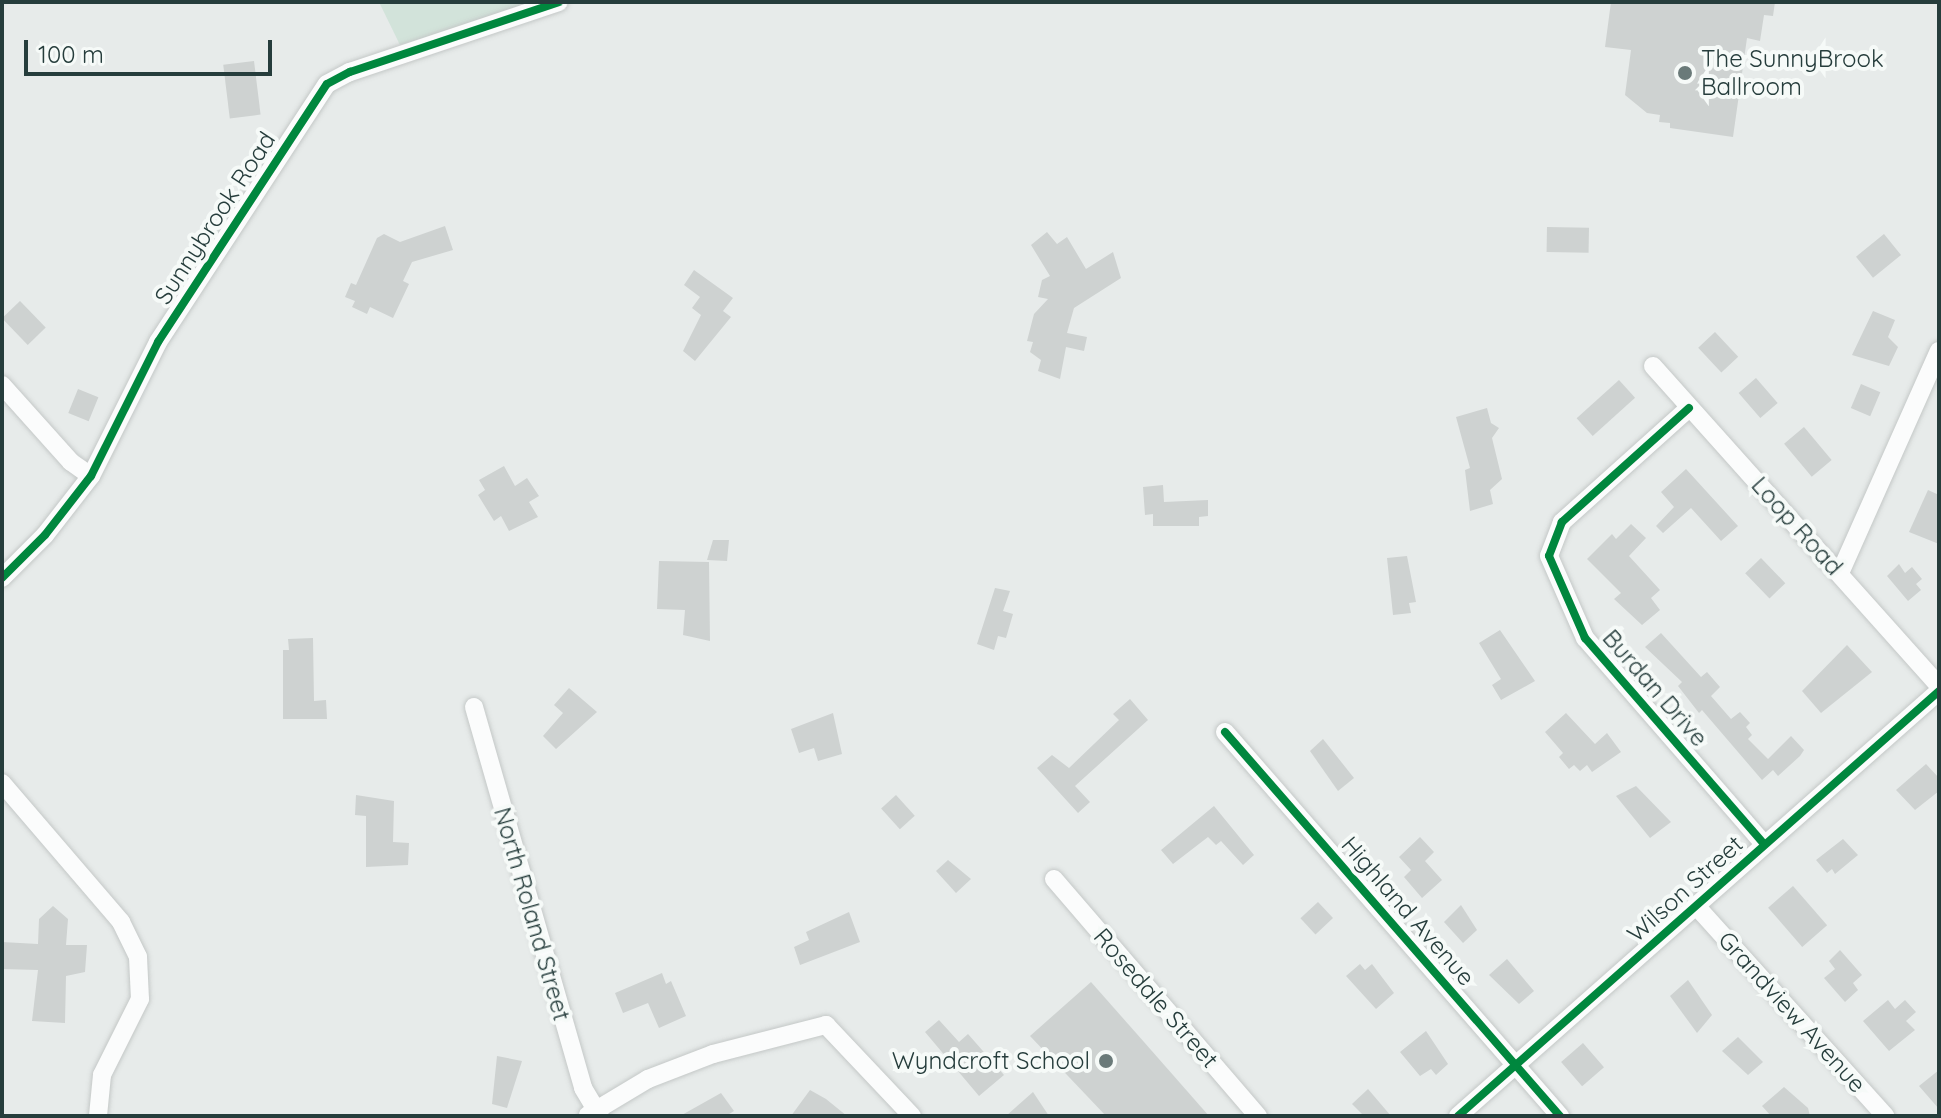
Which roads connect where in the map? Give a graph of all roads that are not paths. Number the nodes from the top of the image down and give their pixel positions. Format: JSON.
{"nodes":[{"id":1,"x":559,"y":2,"type":"edge"},
{"id":2,"x":1939,"y":351,"type":"edge"},
{"id":3,"x":1653,"y":366,"type":"dead end"},
{"id":4,"x":2,"y":385,"type":"edge"},
{"id":5,"x":1689,"y":408,"type":"junction"},
{"id":6,"x":91,"y":476,"type":"junction"},
{"id":7,"x":1840,"y":573,"type":"junction"},
{"id":8,"x":2,"y":578,"type":"edge"},
{"id":9,"x":1939,"y":688,"type":"edge"},
{"id":10,"x":474,"y":707,"type":"dead end"},
{"id":11,"x":1225,"y":732,"type":"dead end"},
{"id":12,"x":2,"y":783,"type":"edge"},
{"id":13,"x":1764,"y":844,"type":"junction"},
{"id":14,"x":1054,"y":879,"type":"dead end"},
{"id":15,"x":1698,"y":908,"type":"junction"},
{"id":16,"x":1515,"y":1065,"type":"junction"},
{"id":17,"x":594,"y":1114,"type":"edge"},
{"id":18,"x":98,"y":1116,"type":"edge"},
{"id":19,"x":912,"y":1116,"type":"edge"},
{"id":20,"x":1258,"y":1116,"type":"edge"},
{"id":21,"x":1458,"y":1116,"type":"edge"},
{"id":22,"x":1560,"y":1116,"type":"edge"},
{"id":23,"x":1885,"y":1116,"type":"edge"}],
"edges":[{"from":1,"to":6,"type":"street","name":"Sunnybrook Road"},
{"from":2,"to":7,"type":"street"},
{"from":3,"to":5,"type":"street","name":"Loop Road"},
{"from":4,"to":6,"type":"street"},
{"from":5,"to":7,"type":"street","name":"Loop Road"},
{"from":5,"to":13,"type":"street","name":"Burdan Drive"},
{"from":6,"to":8,"type":"street","name":"Sunnybrook Road"},
{"from":7,"to":9,"type":"street","name":"Loop Road"},
{"from":9,"to":13,"type":"street","name":"Wilson Street"},
{"from":10,"to":17,"type":"street","name":"North Roland Street"},
{"from":11,"to":16,"type":"street","name":"Highland Avenue"},
{"from":12,"to":18,"type":"street"},
{"from":13,"to":15,"type":"street","name":"Wilson Street"},
{"from":14,"to":20,"type":"street","name":"Rosedale Street"},
{"from":15,"to":16,"type":"street","name":"Wilson Street"},
{"from":15,"to":23,"type":"street","name":"Grandview Avenue"},
{"from":16,"to":21,"type":"street","name":"Wilson Street"},
{"from":16,"to":22,"type":"street","name":"Highland Avenue"},
{"from":17,"to":19,"type":"street"}]}
